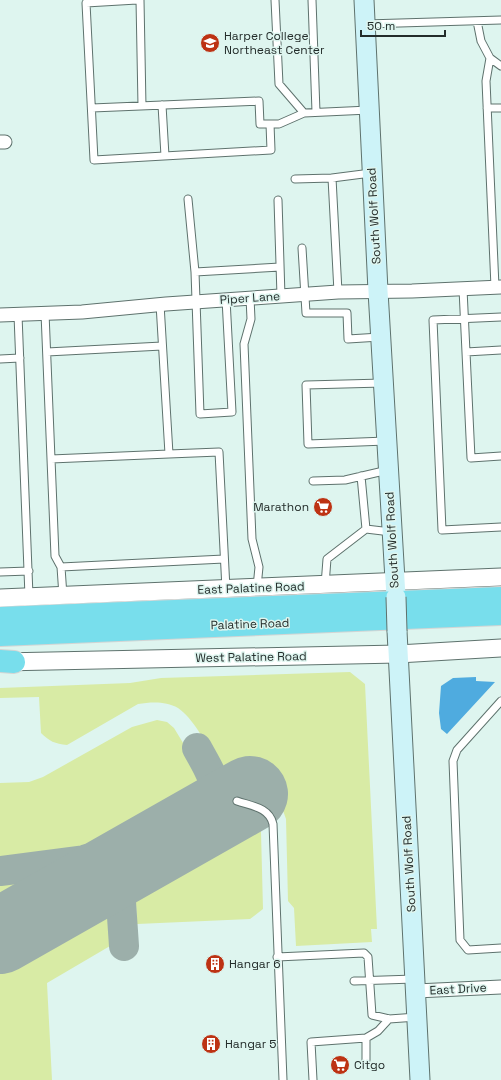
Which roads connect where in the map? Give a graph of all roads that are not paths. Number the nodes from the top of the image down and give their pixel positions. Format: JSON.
{"nodes":[{"id":1,"x":137,"y":0,"type":"edge"},
{"id":2,"x":140,"y":0,"type":"edge"},
{"id":3,"x":275,"y":0,"type":"edge"},
{"id":4,"x":312,"y":0,"type":"edge"},
{"id":5,"x":364,"y":0,"type":"edge"},
{"id":6,"x":501,"y":20,"type":"edge"},
{"id":7,"x":477,"y":21,"type":"junction"},
{"id":8,"x":365,"y":24,"type":"junction"},
{"id":9,"x":490,"y":58,"type":"junction"},
{"id":10,"x":501,"y":66,"type":"edge"},
{"id":11,"x":162,"y":105,"type":"junction"},
{"id":12,"x":142,"y":106,"type":"junction"},
{"id":13,"x":92,"y":108,"type":"junction"},
{"id":14,"x":487,"y":108,"type":"junction"},
{"id":15,"x":501,"y":108,"type":"edge"},
{"id":16,"x":369,"y":110,"type":"junction"},
{"id":17,"x":316,"y":112,"type":"junction"},
{"id":18,"x":304,"y":113,"type":"junction"},
{"id":19,"x":270,"y":124,"type":"junction"},
{"id":20,"x":165,"y":156,"type":"junction"},
{"id":21,"x":372,"y":173,"type":"junction"},
{"id":22,"x":332,"y":178,"type":"junction"},
{"id":23,"x":295,"y":179,"type":"dead end"},
{"id":24,"x":188,"y":198,"type":"dead end"},
{"id":25,"x":278,"y":200,"type":"dead end"},
{"id":26,"x":302,"y":248,"type":"dead end"},
{"id":27,"x":497,"y":257,"type":"edge"},
{"id":28,"x":280,"y":267,"type":"junction"},
{"id":29,"x":195,"y":272,"type":"junction"},
{"id":30,"x":498,"y":287,"type":"edge"},
{"id":31,"x":463,"y":289,"type":"junction"},
{"id":32,"x":378,"y":291,"type":"junction"},
{"id":33,"x":338,"y":292,"type":"junction"},
{"id":34,"x":305,"y":294,"type":"junction"},
{"id":35,"x":281,"y":296,"type":"junction"},
{"id":36,"x":250,"y":298,"type":"junction"},
{"id":37,"x":226,"y":300,"type":"junction"},
{"id":38,"x":195,"y":302,"type":"junction"},
{"id":39,"x":160,"y":304,"type":"junction"},
{"id":40,"x":45,"y":313,"type":"junction"},
{"id":41,"x":18,"y":315,"type":"junction"},
{"id":42,"x":0,"y":316,"type":"edge"},
{"id":43,"x":501,"y":317,"type":"edge"},
{"id":44,"x":465,"y":319,"type":"junction"},
{"id":45,"x":380,"y":337,"type":"junction"},
{"id":46,"x":162,"y":346,"type":"junction"},
{"id":47,"x":501,"y":350,"type":"edge"},
{"id":48,"x":47,"y":352,"type":"junction"},
{"id":49,"x":466,"y":352,"type":"junction"},
{"id":50,"x":20,"y":358,"type":"junction"},
{"id":51,"x":0,"y":359,"type":"edge"},
{"id":52,"x":383,"y":383,"type":"junction"},
{"id":53,"x":387,"y":441,"type":"junction"},
{"id":54,"x":168,"y":454,"type":"junction"},
{"id":55,"x":501,"y":456,"type":"edge"},
{"id":56,"x":51,"y":459,"type":"junction"},
{"id":57,"x":388,"y":470,"type":"junction"},
{"id":58,"x":361,"y":476,"type":"junction"},
{"id":59,"x":313,"y":481,"type":"dead end"},
{"id":60,"x":501,"y":527,"type":"edge"},
{"id":61,"x":366,"y":529,"type":"junction"},
{"id":62,"x":392,"y":532,"type":"junction"},
{"id":63,"x":224,"y":559,"type":"junction"},
{"id":64,"x":61,"y":567,"type":"junction"},
{"id":65,"x":29,"y":571,"type":"junction"},
{"id":66,"x":0,"y":572,"type":"edge"},
{"id":67,"x":501,"y":577,"type":"edge"},
{"id":68,"x":325,"y":585,"type":"junction"},
{"id":69,"x":257,"y":588,"type":"junction"},
{"id":70,"x":226,"y":589,"type":"junction"},
{"id":71,"x":396,"y":590,"type":"junction"},
{"id":72,"x":63,"y":596,"type":"junction"},
{"id":73,"x":30,"y":597,"type":"junction"},
{"id":74,"x":0,"y":598,"type":"edge"},
{"id":75,"x":501,"y":598,"type":"edge"},
{"id":76,"x":501,"y":614,"type":"edge"},
{"id":77,"x":0,"y":618,"type":"edge"},
{"id":78,"x":0,"y":635,"type":"edge"},
{"id":79,"x":501,"y":648,"type":"edge"},
{"id":80,"x":398,"y":654,"type":"junction"},
{"id":81,"x":5,"y":662,"type":"edge"},
{"id":82,"x":501,"y":701,"type":"edge"},
{"id":83,"x":498,"y":709,"type":"edge"},
{"id":84,"x":236,"y":801,"type":"dead end"},
{"id":85,"x":501,"y":948,"type":"edge"},
{"id":86,"x":277,"y":957,"type":"junction"},
{"id":87,"x":370,"y":980,"type":"junction"},
{"id":88,"x":354,"y":981,"type":"dead end"},
{"id":89,"x":415,"y":985,"type":"junction"},
{"id":90,"x":501,"y":987,"type":"edge"},
{"id":91,"x":417,"y":1017,"type":"junction"},
{"id":92,"x":389,"y":1020,"type":"junction"},
{"id":93,"x":366,"y":1038,"type":"junction"},
{"id":94,"x":366,"y":1060,"type":"dead end"},
{"id":95,"x":283,"y":1080,"type":"edge"},
{"id":96,"x":313,"y":1080,"type":"edge"},
{"id":97,"x":420,"y":1080,"type":"edge"}],
"edges":[{"from":1,"to":13,"type":"lane"},
{"from":2,"to":12,"type":"lane"},
{"from":3,"to":18,"type":"lane"},
{"from":4,"to":17,"type":"lane"},
{"from":5,"to":8,"type":"main road","name":"South Wolf Road"},
{"from":6,"to":7,"type":"lane"},
{"from":7,"to":8,"type":"lane"},
{"from":7,"to":9,"type":"lane"},
{"from":8,"to":16,"type":"main road","name":"South Wolf Road"},
{"from":9,"to":10,"type":"lane"},
{"from":9,"to":14,"type":"lane"},
{"from":11,"to":12,"type":"lane"},
{"from":11,"to":19,"type":"lane"},
{"from":11,"to":20,"type":"lane"},
{"from":12,"to":13,"type":"lane"},
{"from":13,"to":20,"type":"lane"},
{"from":14,"to":15,"type":"lane"},
{"from":14,"to":27,"type":"lane"},
{"from":16,"to":17,"type":"lane"},
{"from":16,"to":21,"type":"main road","name":"South Wolf Road"},
{"from":17,"to":18,"type":"lane"},
{"from":18,"to":19,"type":"lane"},
{"from":19,"to":20,"type":"lane"},
{"from":21,"to":22,"type":"lane"},
{"from":21,"to":32,"type":"main road","name":"South Wolf Road"},
{"from":22,"to":23,"type":"lane"},
{"from":22,"to":33,"type":"lane"},
{"from":24,"to":29,"type":"lane"},
{"from":25,"to":28,"type":"lane"},
{"from":26,"to":34,"type":"lane"},
{"from":27,"to":30,"type":"lane"},
{"from":28,"to":29,"type":"lane"},
{"from":28,"to":35,"type":"lane"},
{"from":29,"to":38,"type":"lane"},
{"from":30,"to":31,"type":"street","name":"Piper Lane"},
{"from":31,"to":32,"type":"street","name":"Piper Lane"},
{"from":31,"to":44,"type":"lane"},
{"from":32,"to":33,"type":"street","name":"Piper Lane"},
{"from":32,"to":45,"type":"main road","name":"South Wolf Road"},
{"from":33,"to":34,"type":"street","name":"Piper Lane"},
{"from":34,"to":35,"type":"street","name":"Piper Lane"},
{"from":34,"to":45,"type":"lane"},
{"from":35,"to":36,"type":"street","name":"Piper Lane"},
{"from":36,"to":37,"type":"street","name":"Piper Lane"},
{"from":36,"to":69,"type":"lane"},
{"from":37,"to":38,"type":"street","name":"Piper Lane"},
{"from":37,"to":38,"type":"lane"},
{"from":38,"to":39,"type":"street","name":"Piper Lane"},
{"from":39,"to":40,"type":"street","name":"Piper Lane"},
{"from":39,"to":46,"type":"lane"},
{"from":40,"to":41,"type":"street","name":"Piper Lane"},
{"from":40,"to":48,"type":"lane"},
{"from":41,"to":42,"type":"street","name":"Piper Lane"},
{"from":41,"to":50,"type":"lane"},
{"from":43,"to":44,"type":"lane"},
{"from":44,"to":49,"type":"lane"},
{"from":44,"to":60,"type":"lane"},
{"from":45,"to":52,"type":"main road","name":"South Wolf Road"},
{"from":46,"to":48,"type":"lane"},
{"from":46,"to":54,"type":"lane"},
{"from":47,"to":49,"type":"lane"},
{"from":48,"to":56,"type":"lane"},
{"from":49,"to":55,"type":"lane"},
{"from":50,"to":51,"type":"lane"},
{"from":50,"to":65,"type":"lane"},
{"from":52,"to":53,"type":"main road","name":"South Wolf Road"},
{"from":52,"to":53,"type":"lane"},
{"from":53,"to":57,"type":"main road","name":"South Wolf Road"},
{"from":54,"to":56,"type":"lane"},
{"from":54,"to":63,"type":"lane"},
{"from":56,"to":64,"type":"lane"},
{"from":57,"to":58,"type":"lane"},
{"from":57,"to":62,"type":"main road","name":"South Wolf Road"},
{"from":58,"to":59,"type":"lane"},
{"from":58,"to":61,"type":"lane"},
{"from":61,"to":62,"type":"lane"},
{"from":61,"to":68,"type":"lane"},
{"from":62,"to":71,"type":"main road","name":"South Wolf Road"},
{"from":63,"to":64,"type":"lane"},
{"from":63,"to":70,"type":"lane"},
{"from":64,"to":72,"type":"lane"},
{"from":65,"to":66,"type":"lane"},
{"from":65,"to":73,"type":"lane"},
{"from":67,"to":71,"type":"street","name":"East Palatine Road"},
{"from":68,"to":69,"type":"street","name":"East Palatine Road"},
{"from":68,"to":71,"type":"street","name":"East Palatine Road"},
{"from":69,"to":70,"type":"street","name":"East Palatine Road"},
{"from":70,"to":72,"type":"street","name":"East Palatine Road"},
{"from":71,"to":80,"type":"main road","name":"South Wolf Road","bridge":true},
{"from":72,"to":73,"type":"street","name":"East Palatine Road"},
{"from":73,"to":74,"type":"street","name":"East Palatine Road"},
{"from":75,"to":77,"type":"highway","name":"Palatine Road"},
{"from":76,"to":78,"type":"highway","name":"Palatine Road"},
{"from":79,"to":80,"type":"street","name":"West Palatine Road"},
{"from":80,"to":81,"type":"street","name":"West Palatine Road"},
{"from":80,"to":89,"type":"main road","name":"South Wolf Road"},
{"from":82,"to":83,"type":"lane"},
{"from":83,"to":85,"type":"lane"},
{"from":84,"to":86,"type":"lane"},
{"from":86,"to":87,"type":"lane"},
{"from":86,"to":95,"type":"lane"},
{"from":87,"to":88,"type":"lane"},
{"from":87,"to":89,"type":"lane"},
{"from":87,"to":92,"type":"lane"},
{"from":89,"to":90,"type":"street","name":"East Drive"},
{"from":89,"to":91,"type":"main road","name":"South Wolf Road"},
{"from":91,"to":92,"type":"lane"},
{"from":91,"to":97,"type":"main road","name":"South Wolf Road"},
{"from":92,"to":93,"type":"lane"},
{"from":93,"to":94,"type":"lane"},
{"from":93,"to":96,"type":"lane"}]}
